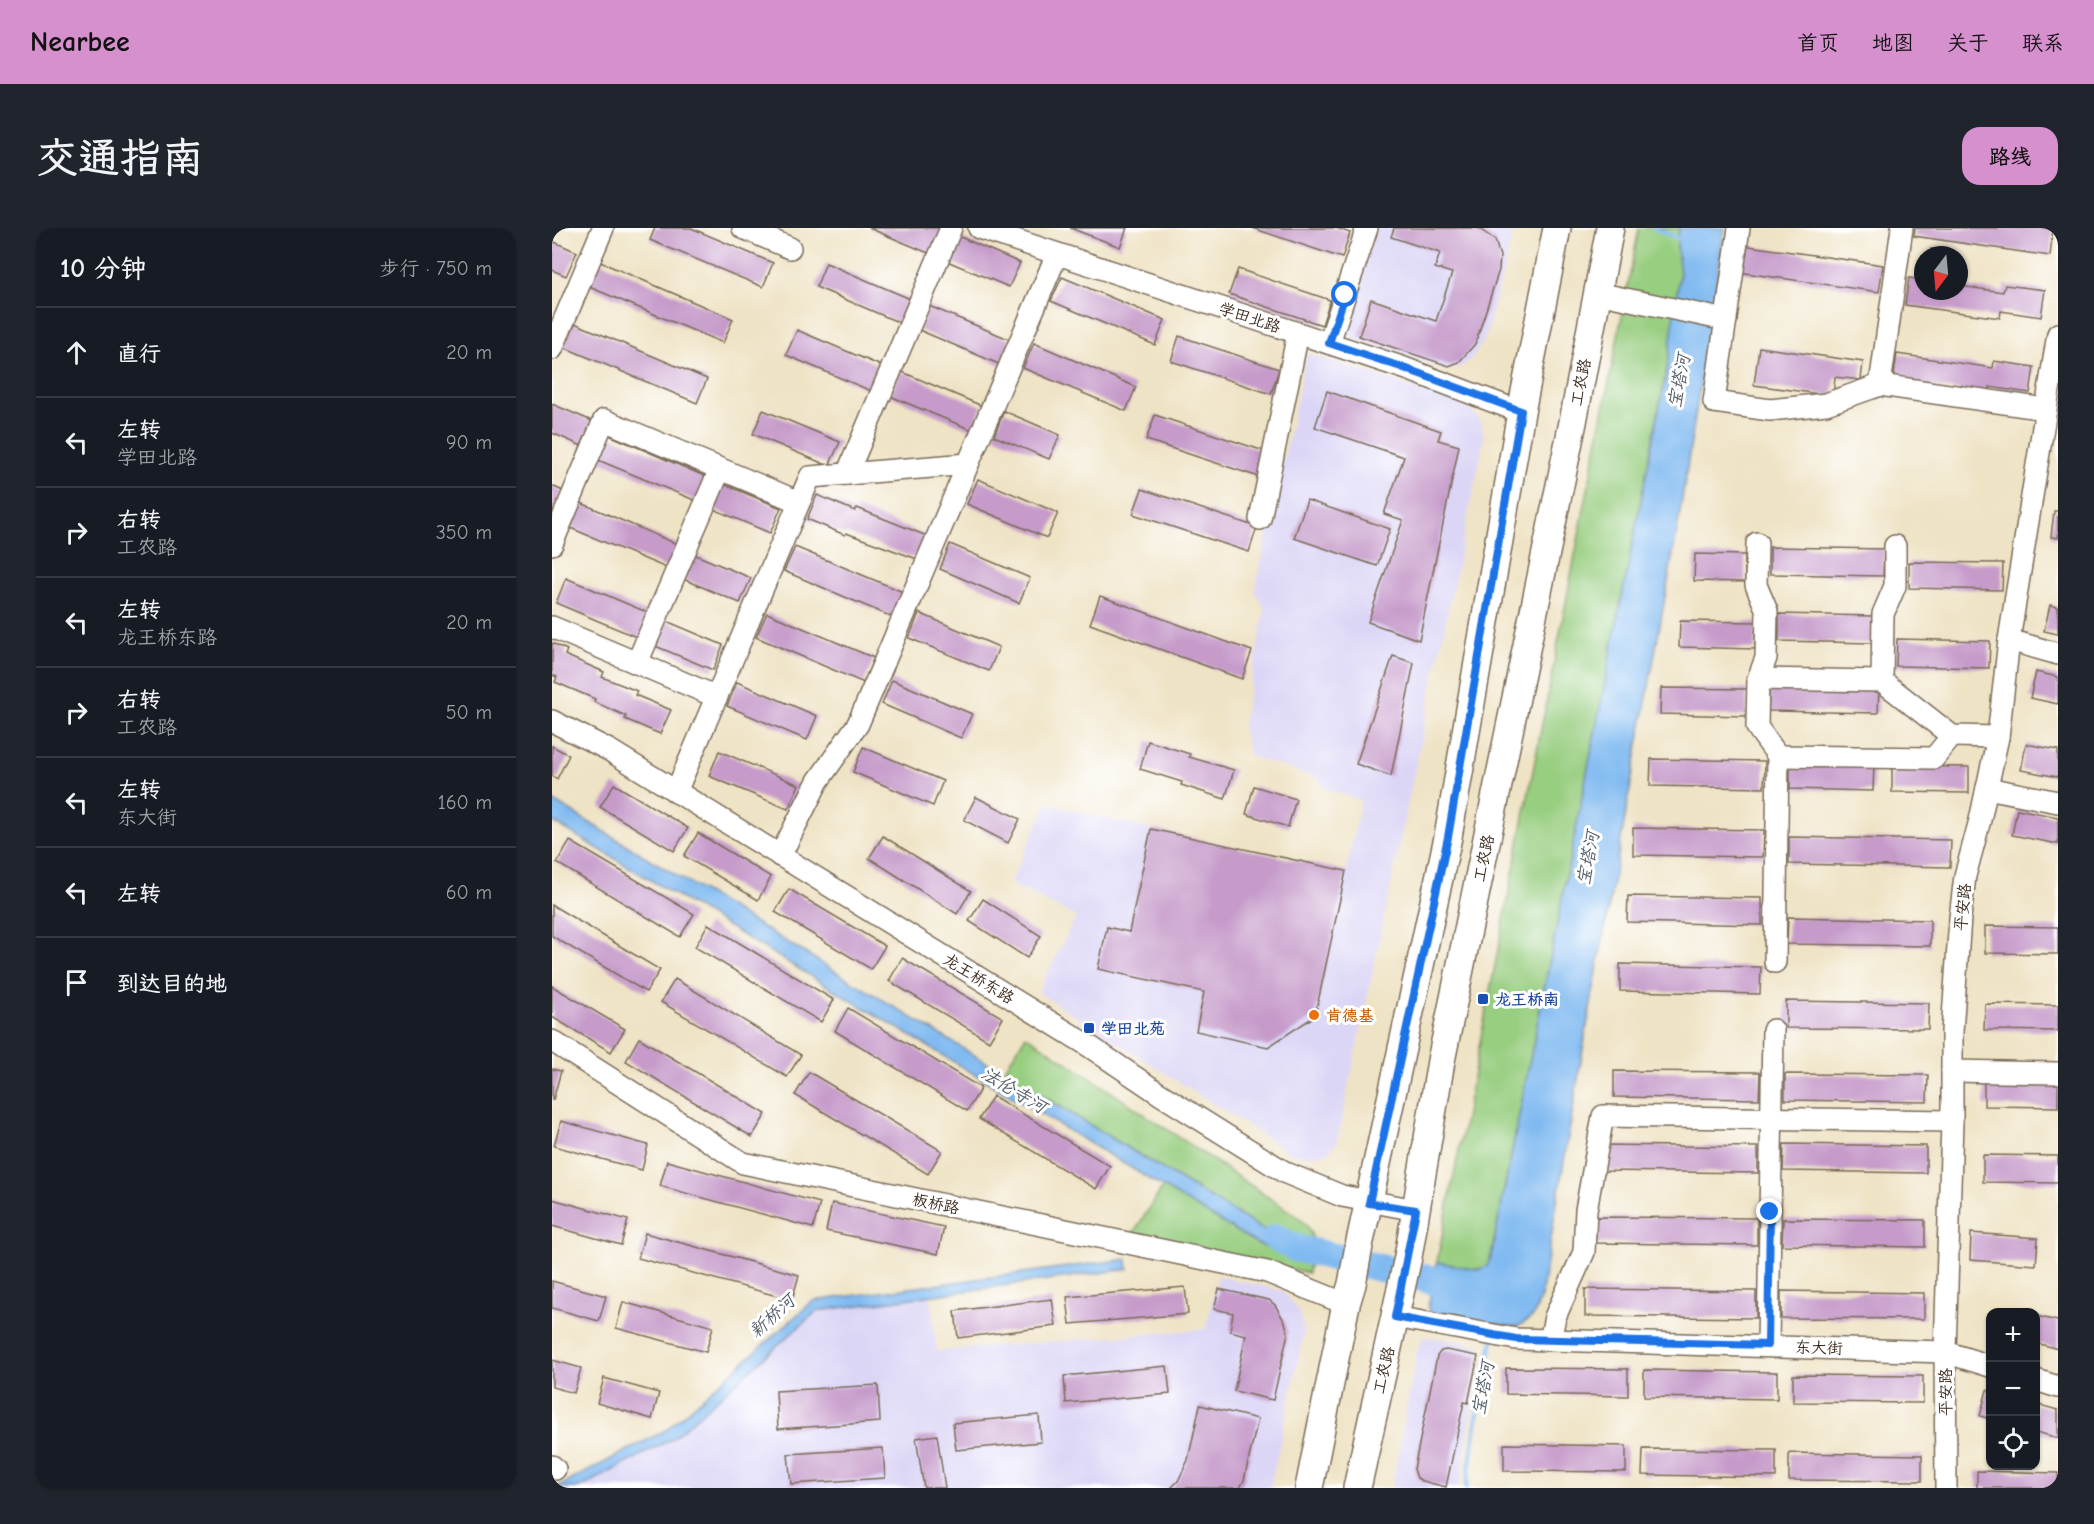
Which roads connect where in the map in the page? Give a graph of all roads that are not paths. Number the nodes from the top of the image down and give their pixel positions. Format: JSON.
{"nodes":[{"id":1,"x":603,"y":228,"type":"edge"},
{"id":2,"x":743,"y":228,"type":"edge"},
{"id":3,"x":951,"y":228,"type":"edge"},
{"id":4,"x":982,"y":228,"type":"edge"},
{"id":5,"x":1367,"y":228,"type":"edge"},
{"id":6,"x":1557,"y":228,"type":"edge"},
{"id":7,"x":1610,"y":228,"type":"edge"},
{"id":8,"x":1739,"y":228,"type":"edge"},
{"id":9,"x":1902,"y":228,"type":"edge"},
{"id":10,"x":790,"y":248,"type":"dead end"},
{"id":11,"x":1057,"y":254,"type":"junction"},
{"id":12,"x":1597,"y":293,"type":"junction"},
{"id":13,"x":1721,"y":319,"type":"junction"},
{"id":14,"x":1298,"y":333,"type":"junction"},
{"id":15,"x":2058,"y":334,"type":"edge"},
{"id":16,"x":1329,"y":343,"type":"junction"},
{"id":17,"x":552,"y":349,"type":"edge"},
{"id":18,"x":1880,"y":385,"type":"junction"},
{"id":19,"x":2045,"y":409,"type":"junction"},
{"id":20,"x":1521,"y":411,"type":"junction"},
{"id":21,"x":968,"y":464,"type":"junction"},
{"id":22,"x":720,"y":468,"type":"junction"},
{"id":23,"x":847,"y":474,"type":"junction"},
{"id":24,"x":799,"y":502,"type":"junction"},
{"id":25,"x":1260,"y":519,"type":"dead end"},
{"id":26,"x":1757,"y":543,"type":"dead end"},
{"id":27,"x":552,"y":544,"type":"edge"},
{"id":28,"x":1895,"y":546,"type":"dead end"},
{"id":29,"x":552,"y":627,"type":"edge"},
{"id":30,"x":2009,"y":640,"type":"junction"},
{"id":31,"x":2058,"y":654,"type":"edge"},
{"id":32,"x":637,"y":663,"type":"junction"},
{"id":33,"x":1758,"y":678,"type":"junction"},
{"id":34,"x":1882,"y":681,"type":"junction"},
{"id":35,"x":717,"y":696,"type":"junction"},
{"id":36,"x":552,"y":721,"type":"edge"},
{"id":37,"x":1952,"y":736,"type":"junction"},
{"id":38,"x":1998,"y":736,"type":"junction"},
{"id":39,"x":1778,"y":756,"type":"junction"},
{"id":40,"x":1987,"y":788,"type":"junction"},
{"id":41,"x":676,"y":792,"type":"junction"},
{"id":42,"x":2058,"y":802,"type":"edge"},
{"id":43,"x":780,"y":856,"type":"junction"},
{"id":44,"x":1775,"y":962,"type":"dead end"},
{"id":45,"x":1773,"y":1030,"type":"dead end"},
{"id":46,"x":552,"y":1041,"type":"edge"},
{"id":47,"x":1952,"y":1071,"type":"junction"},
{"id":48,"x":2058,"y":1073,"type":"edge"},
{"id":49,"x":1772,"y":1118,"type":"junction"},
{"id":50,"x":1952,"y":1121,"type":"junction"},
{"id":51,"x":1369,"y":1203,"type":"junction"},
{"id":52,"x":1416,"y":1210,"type":"junction"},
{"id":53,"x":1349,"y":1294,"type":"junction"},
{"id":54,"x":1397,"y":1309,"type":"junction"},
{"id":55,"x":1550,"y":1340,"type":"junction"},
{"id":56,"x":1768,"y":1345,"type":"junction"},
{"id":57,"x":1945,"y":1352,"type":"junction"},
{"id":58,"x":1986,"y":1365,"type":"edge"},
{"id":59,"x":2040,"y":1381,"type":"edge"},
{"id":60,"x":2058,"y":1387,"type":"edge"},
{"id":61,"x":1309,"y":1488,"type":"edge"},
{"id":62,"x":1357,"y":1488,"type":"edge"},
{"id":63,"x":1946,"y":1488,"type":"edge"}],
"edges":[{"from":1,"to":17,"type":"street"},
{"from":2,"to":10,"type":"street"},
{"from":3,"to":23,"type":"street"},
{"from":4,"to":11,"type":"street","name":"学田北路"},
{"from":5,"to":16,"type":"street"},
{"from":6,"to":20,"type":"main road"},
{"from":7,"to":12,"type":"main road","name":"工农路"},
{"from":8,"to":13,"type":"street"},
{"from":9,"to":18,"type":"street"},
{"from":11,"to":14,"type":"street","name":"学田北路"},
{"from":11,"to":21,"type":"street"},
{"from":12,"to":13,"type":"street"},
{"from":12,"to":52,"type":"main road","name":"工农路"},
{"from":13,"to":18,"type":"street"},
{"from":14,"to":16,"type":"street","name":"学田北路"},
{"from":14,"to":25,"type":"street"},
{"from":15,"to":19,"type":"street","name":"平安路"},
{"from":16,"to":20,"type":"street","name":"学田北路"},
{"from":18,"to":19,"type":"street"},
{"from":19,"to":30,"type":"street","name":"平安路"},
{"from":20,"to":51,"type":"main road"},
{"from":21,"to":23,"type":"street"},
{"from":21,"to":43,"type":"street"},
{"from":22,"to":24,"type":"street"},
{"from":22,"to":27,"type":"street"},
{"from":22,"to":32,"type":"street"},
{"from":23,"to":24,"type":"street"},
{"from":24,"to":35,"type":"street"},
{"from":26,"to":33,"type":"street"},
{"from":28,"to":34,"type":"street"},
{"from":29,"to":32,"type":"street"},
{"from":30,"to":31,"type":"street"},
{"from":30,"to":38,"type":"street","name":"平安路"},
{"from":32,"to":35,"type":"street"},
{"from":33,"to":34,"type":"street"},
{"from":33,"to":39,"type":"street"},
{"from":34,"to":37,"type":"street"},
{"from":35,"to":41,"type":"street"},
{"from":36,"to":41,"type":"street","name":"龙王桥东路"},
{"from":37,"to":38,"type":"street"},
{"from":37,"to":39,"type":"street"},
{"from":38,"to":40,"type":"street","name":"平安路"},
{"from":39,"to":44,"type":"street"},
{"from":40,"to":42,"type":"street"},
{"from":40,"to":47,"type":"street","name":"平安路"},
{"from":41,"to":43,"type":"street","name":"龙王桥东路"},
{"from":43,"to":51,"type":"street","name":"龙王桥东路"},
{"from":45,"to":49,"type":"street"},
{"from":46,"to":53,"type":"street","name":"板桥路"},
{"from":47,"to":48,"type":"street"},
{"from":47,"to":50,"type":"street","name":"平安路"},
{"from":49,"to":50,"type":"street"},
{"from":49,"to":55,"type":"street"},
{"from":49,"to":56,"type":"street"},
{"from":50,"to":57,"type":"street","name":"平安路"},
{"from":51,"to":52,"type":"street","name":"龙王桥东路"},
{"from":51,"to":53,"type":"main road"},
{"from":52,"to":54,"type":"main road","name":"工农路"},
{"from":53,"to":61,"type":"main road"},
{"from":54,"to":55,"type":"street","name":"东大街"},
{"from":54,"to":62,"type":"main road","name":"工农路"},
{"from":55,"to":56,"type":"street","name":"东大街"},
{"from":56,"to":57,"type":"street","name":"东大街"},
{"from":57,"to":58,"type":"street","name":"东大街"},
{"from":57,"to":63,"type":"street","name":"平安路"},
{"from":59,"to":60,"type":"street"}]}
